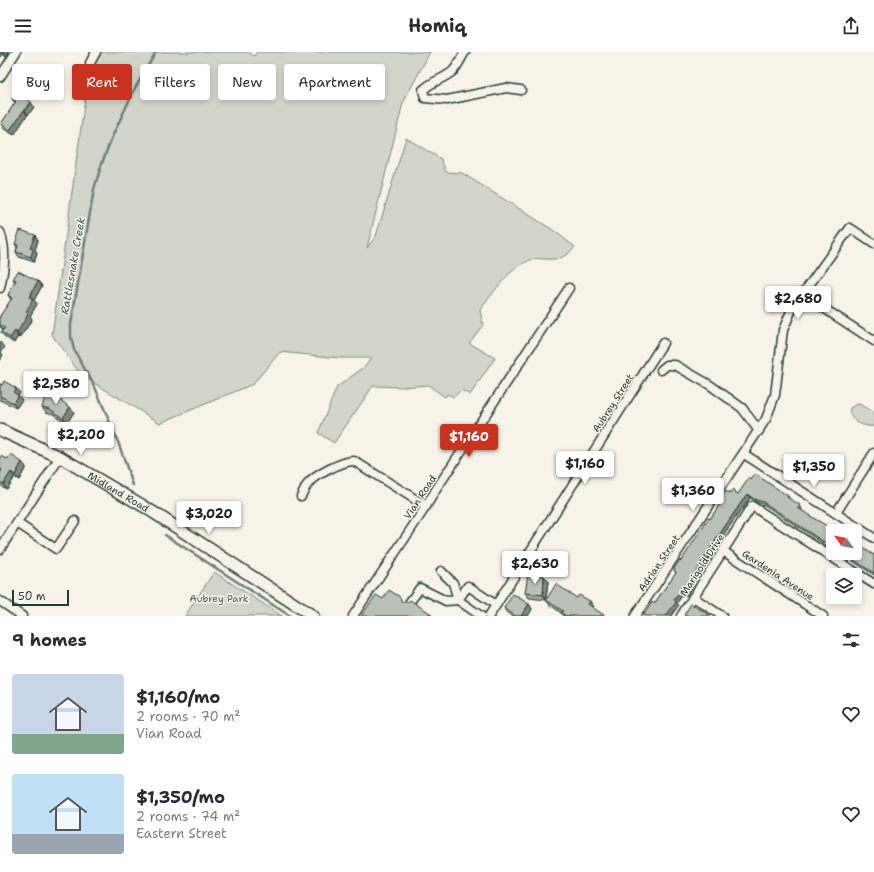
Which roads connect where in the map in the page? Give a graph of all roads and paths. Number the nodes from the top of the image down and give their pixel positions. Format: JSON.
{"nodes":[{"id":1,"x":16,"y":52,"type":"edge"},
{"id":2,"x":96,"y":52,"type":"edge"},
{"id":3,"x":465,"y":52,"type":"edge"},
{"id":4,"x":90,"y":63,"type":"dead end"},
{"id":5,"x":0,"y":77,"type":"edge"},
{"id":6,"x":522,"y":90,"type":"dead end"},
{"id":7,"x":0,"y":232,"type":"edge"},
{"id":8,"x":874,"y":244,"type":"edge"},
{"id":9,"x":0,"y":288,"type":"edge"},
{"id":10,"x":569,"y":288,"type":"dead end"},
{"id":11,"x":802,"y":294,"type":"junction"},
{"id":12,"x":874,"y":342,"type":"edge"},
{"id":13,"x":663,"y":343,"type":"dead end"},
{"id":14,"x":661,"y":370,"type":"dead end"},
{"id":15,"x":0,"y":430,"type":"edge"},
{"id":16,"x":759,"y":431,"type":"junction"},
{"id":17,"x":874,"y":453,"type":"edge"},
{"id":18,"x":744,"y":454,"type":"junction"},
{"id":19,"x":60,"y":457,"type":"junction"},
{"id":20,"x":301,"y":496,"type":"dead end"},
{"id":21,"x":426,"y":506,"type":"junction"},
{"id":22,"x":836,"y":513,"type":"junction"},
{"id":23,"x":75,"y":521,"type":"dead end"},
{"id":24,"x":17,"y":523,"type":"junction"},
{"id":25,"x":874,"y":538,"type":"edge"},
{"id":26,"x":0,"y":548,"type":"edge"},
{"id":27,"x":723,"y":551,"type":"junction"},
{"id":28,"x":441,"y":571,"type":"dead end"},
{"id":29,"x":874,"y":584,"type":"edge"},
{"id":30,"x":693,"y":597,"type":"junction"},
{"id":31,"x":458,"y":600,"type":"junction"},
{"id":32,"x":0,"y":602,"type":"edge"},
{"id":33,"x":409,"y":603,"type":"edge"},
{"id":34,"x":496,"y":605,"type":"junction"},
{"id":35,"x":22,"y":616,"type":"edge"},
{"id":36,"x":313,"y":616,"type":"edge"},
{"id":37,"x":353,"y":616,"type":"edge"},
{"id":38,"x":481,"y":616,"type":"edge"},
{"id":39,"x":489,"y":616,"type":"edge"},
{"id":40,"x":635,"y":616,"type":"edge"},
{"id":41,"x":681,"y":616,"type":"edge"},
{"id":42,"x":722,"y":616,"type":"edge"},
{"id":43,"x":823,"y":616,"type":"edge"}],
"edges":[{"from":1,"to":5,"type":"street"},
{"from":2,"to":4,"type":"street"},
{"from":3,"to":6,"type":"street"},
{"from":7,"to":9,"type":"street"},
{"from":8,"to":11,"type":"street","name":"Adrian Street"},
{"from":10,"to":21,"type":"street","name":"Vian Road"},
{"from":11,"to":12,"type":"street"},
{"from":11,"to":16,"type":"street","name":"Adrian Street"},
{"from":13,"to":34,"type":"street","name":"Aubrey Street"},
{"from":14,"to":16,"type":"street"},
{"from":15,"to":19,"type":"main road","name":"Midland Road"},
{"from":16,"to":18,"type":"street","name":"Adrian Street"},
{"from":17,"to":22,"type":"street"},
{"from":18,"to":22,"type":"street"},
{"from":18,"to":40,"type":"street","name":"Adrian Street"},
{"from":19,"to":24,"type":"street"},
{"from":19,"to":36,"type":"main road","name":"Midland Road"},
{"from":20,"to":21,"type":"street"},
{"from":21,"to":37,"type":"street","name":"Vian Road"},
{"from":22,"to":25,"type":"street"},
{"from":23,"to":24,"type":"street"},
{"from":24,"to":26,"type":"street"},
{"from":27,"to":29,"type":"street","name":"Marigold Drive"},
{"from":27,"to":30,"type":"street","name":"Marigold Drive"},
{"from":27,"to":43,"type":"street","name":"Gardenia Avenue"},
{"from":28,"to":31,"type":"street"},
{"from":30,"to":41,"type":"street","name":"Marigold Drive"},
{"from":30,"to":42,"type":"street"},
{"from":31,"to":33,"type":"street"},
{"from":31,"to":34,"type":"street"},
{"from":31,"to":38,"type":"street"},
{"from":32,"to":35,"type":"street"},
{"from":34,"to":39,"type":"street","name":"Aubrey Street"}]}
